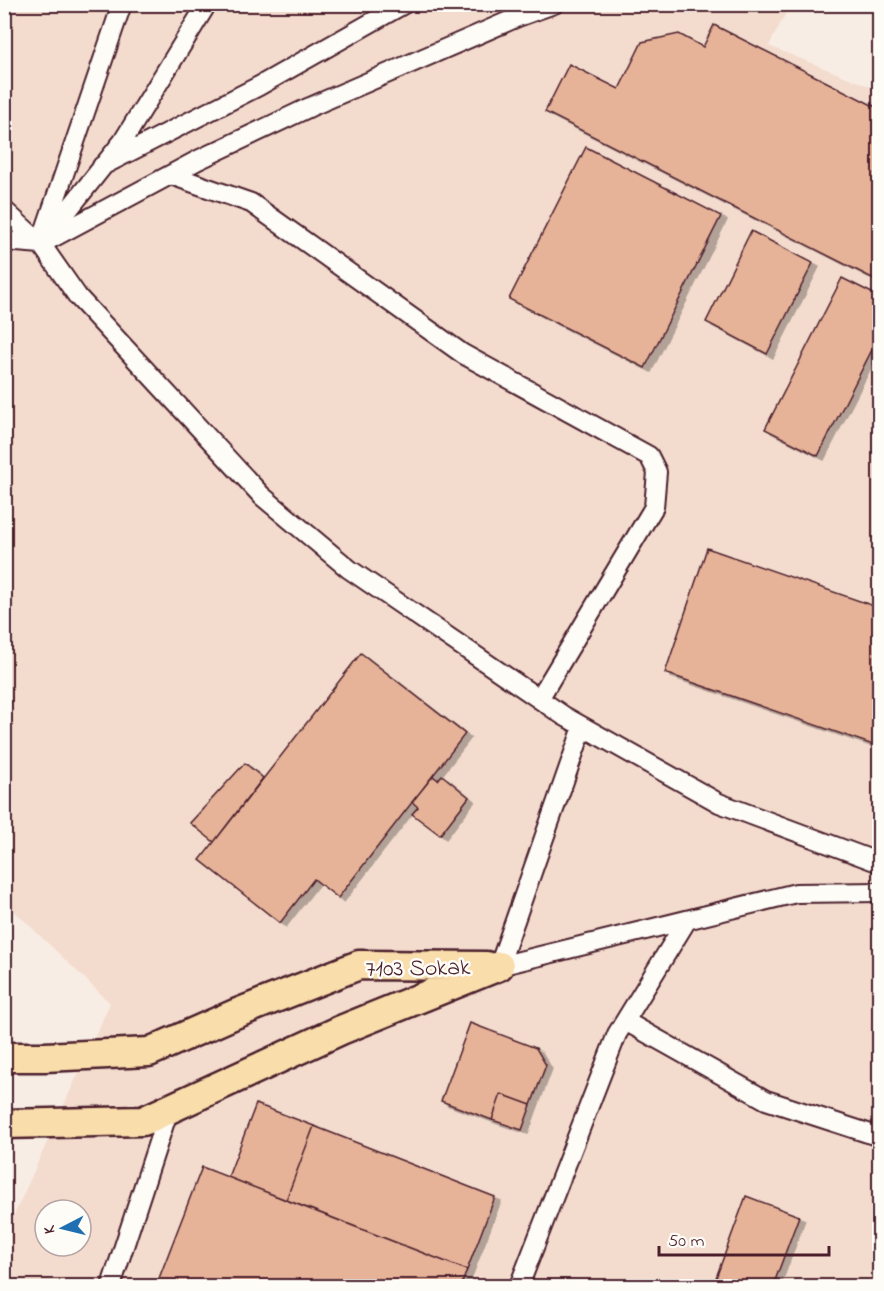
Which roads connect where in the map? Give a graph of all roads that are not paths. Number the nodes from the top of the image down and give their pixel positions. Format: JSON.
{"nodes":[{"id":1,"x":122,"y":4,"type":"edge"},
{"id":2,"x":207,"y":4,"type":"edge"},
{"id":3,"x":404,"y":4,"type":"edge"},
{"id":4,"x":554,"y":4,"type":"edge"},
{"id":5,"x":102,"y":166,"type":"junction"},
{"id":6,"x":171,"y":175,"type":"junction"},
{"id":7,"x":4,"y":210,"type":"edge"},
{"id":8,"x":4,"y":241,"type":"edge"},
{"id":9,"x":41,"y":244,"type":"junction"},
{"id":10,"x":539,"y":699,"type":"junction"},
{"id":11,"x":583,"y":727,"type":"junction"},
{"id":12,"x":879,"y":863,"type":"edge"},
{"id":13,"x":879,"y":892,"type":"edge"},
{"id":14,"x":687,"y":920,"type":"junction"},
{"id":15,"x":499,"y":966,"type":"junction"},
{"id":16,"x":625,"y":1021,"type":"junction"},
{"id":17,"x":4,"y":1057,"type":"edge"},
{"id":18,"x":170,"y":1109,"type":"junction"},
{"id":19,"x":4,"y":1124,"type":"edge"},
{"id":20,"x":878,"y":1133,"type":"edge"},
{"id":21,"x":111,"y":1287,"type":"edge"},
{"id":22,"x":519,"y":1287,"type":"edge"}],
"edges":[{"from":1,"to":9,"type":"street"},
{"from":2,"to":5,"type":"street"},
{"from":3,"to":5,"type":"street"},
{"from":4,"to":6,"type":"street"},
{"from":5,"to":9,"type":"street"},
{"from":6,"to":9,"type":"street"},
{"from":6,"to":10,"type":"street"},
{"from":7,"to":9,"type":"street"},
{"from":8,"to":9,"type":"street"},
{"from":9,"to":10,"type":"street"},
{"from":10,"to":11,"type":"street"},
{"from":11,"to":12,"type":"street"},
{"from":11,"to":15,"type":"street"},
{"from":13,"to":14,"type":"street"},
{"from":14,"to":15,"type":"street"},
{"from":14,"to":16,"type":"street"},
{"from":15,"to":17,"type":"main road","name":"7103 Sokak"},
{"from":15,"to":18,"type":"main road","name":"7103 Sokak"},
{"from":16,"to":20,"type":"street"},
{"from":16,"to":22,"type":"street"},
{"from":18,"to":19,"type":"main road","name":"7103 Sokak"},
{"from":18,"to":21,"type":"street"}]}
